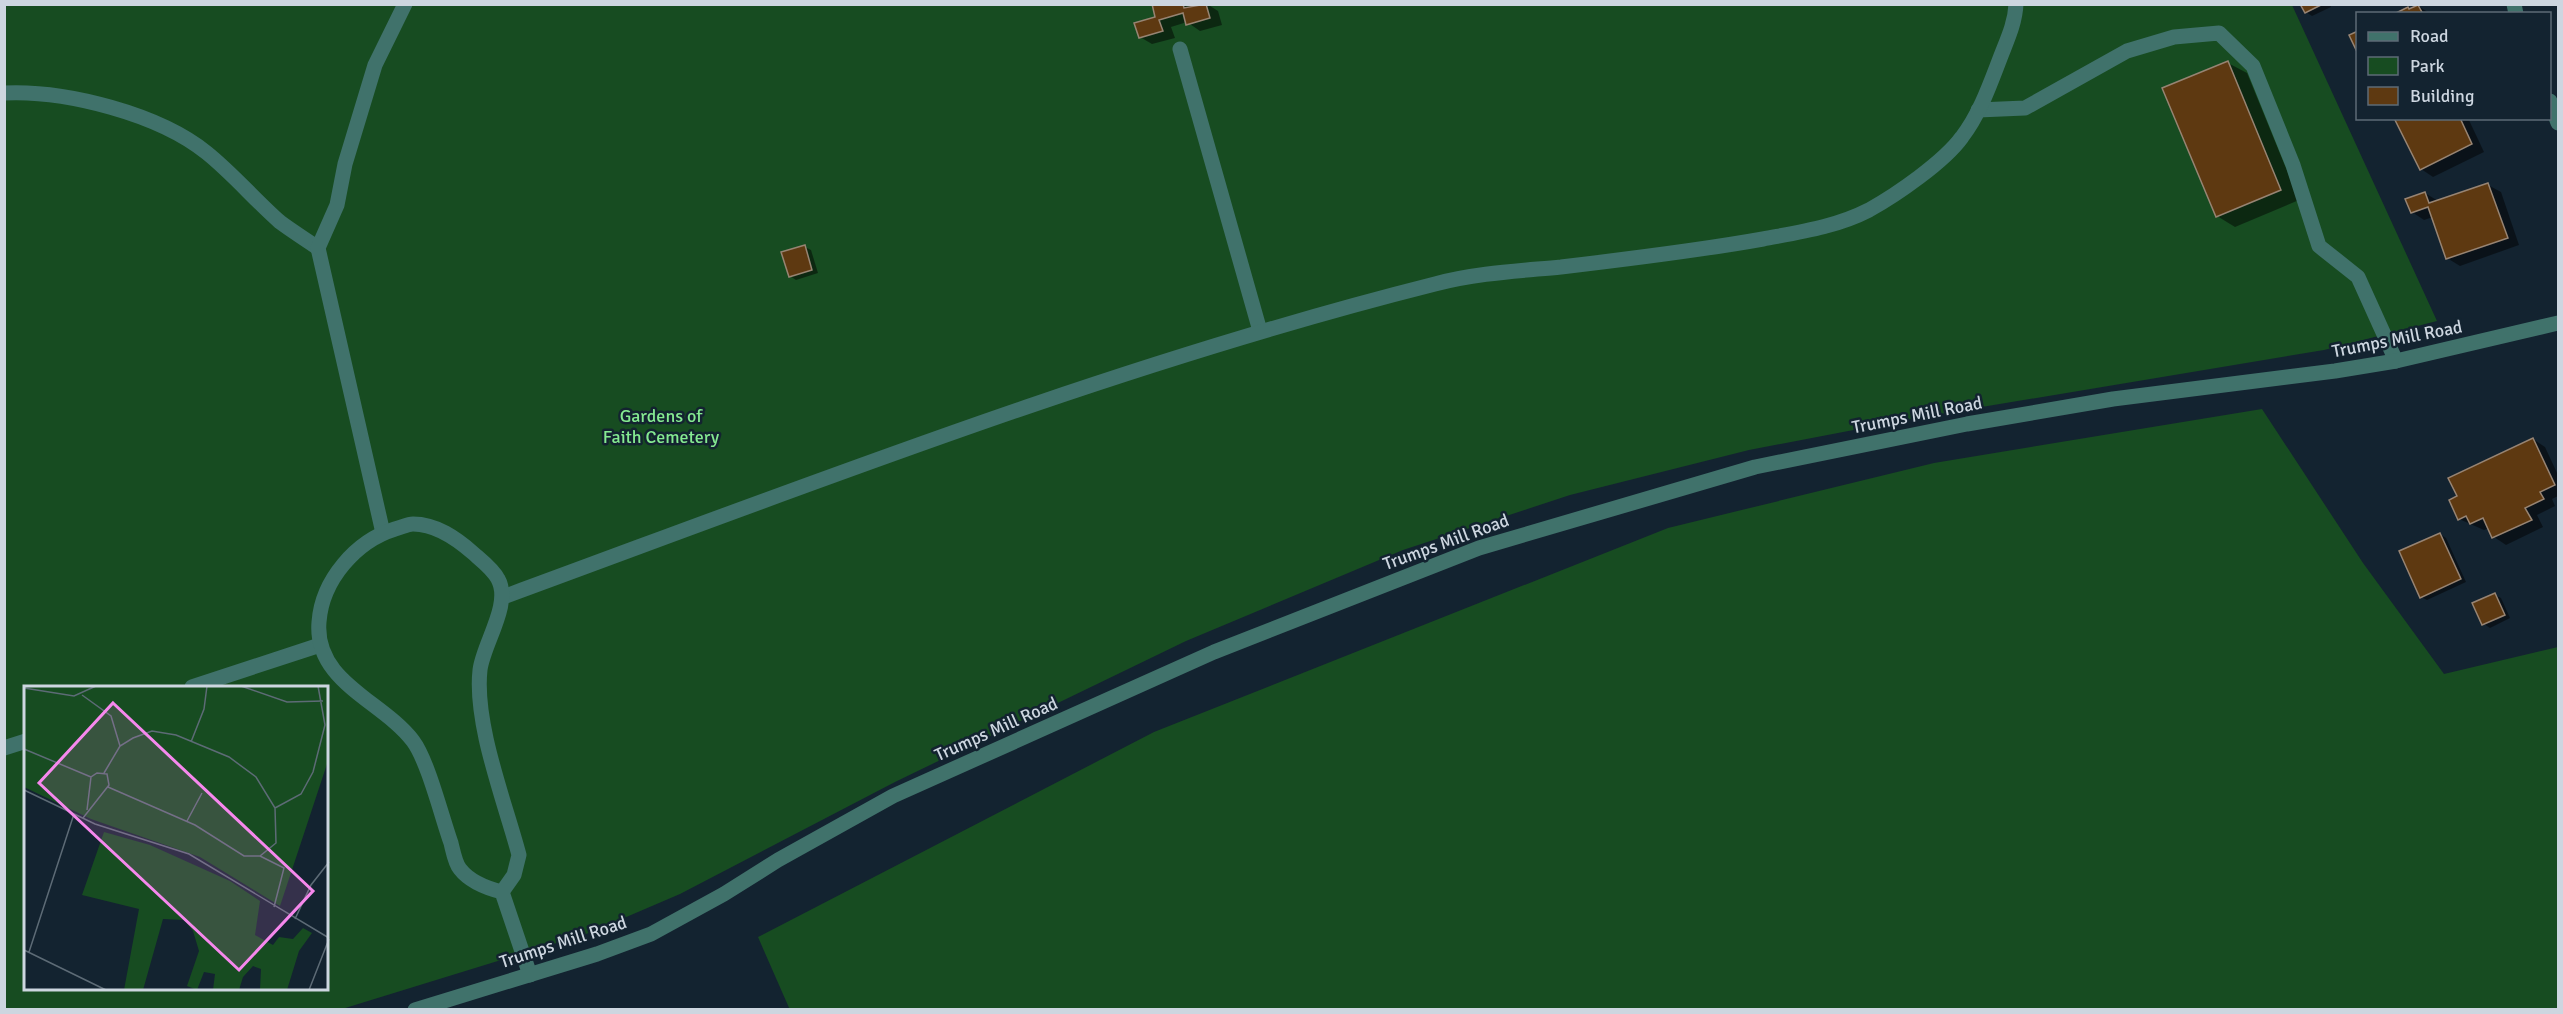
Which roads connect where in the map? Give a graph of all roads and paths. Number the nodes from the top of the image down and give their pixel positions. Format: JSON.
{"nodes":[{"id":1,"x":405,"y":4,"type":"edge"},
{"id":2,"x":2016,"y":4,"type":"edge"},
{"id":3,"x":1180,"y":50,"type":"dead end"},
{"id":4,"x":4,"y":93,"type":"edge"},
{"id":5,"x":2551,"y":103,"type":"edge"},
{"id":6,"x":1978,"y":110,"type":"junction"},
{"id":7,"x":2559,"y":123,"type":"edge"},
{"id":8,"x":318,"y":248,"type":"junction"},
{"id":9,"x":2559,"y":324,"type":"edge"},
{"id":10,"x":1260,"y":332,"type":"junction"},
{"id":11,"x":2396,"y":361,"type":"junction"},
{"id":12,"x":383,"y":533,"type":"junction"},
{"id":13,"x":503,"y":597,"type":"junction"},
{"id":14,"x":320,"y":645,"type":"junction"},
{"id":15,"x":195,"y":686,"type":"edge"},
{"id":16,"x":24,"y":742,"type":"edge"},
{"id":17,"x":4,"y":748,"type":"edge"},
{"id":18,"x":502,"y":892,"type":"junction"},
{"id":19,"x":530,"y":975,"type":"junction"},
{"id":20,"x":436,"y":1006,"type":"edge"},
{"id":21,"x":415,"y":1010,"type":"edge"}],
"edges":[{"from":1,"to":8,"type":"street"},
{"from":2,"to":6,"type":"street"},
{"from":3,"to":10,"type":"street"},
{"from":4,"to":8,"type":"street"},
{"from":5,"to":7,"type":"street"},
{"from":6,"to":10,"type":"street"},
{"from":6,"to":11,"type":"street"},
{"from":8,"to":12,"type":"street"},
{"from":9,"to":11,"type":"street","name":"Trumps Mill Road"},
{"from":10,"to":13,"type":"street"},
{"from":11,"to":19,"type":"street","name":"Trumps Mill Road"},
{"from":12,"to":13,"type":"street"},
{"from":12,"to":14,"type":"street"},
{"from":13,"to":18,"type":"street"},
{"from":14,"to":15,"type":"street"},
{"from":14,"to":18,"type":"street"},
{"from":16,"to":17,"type":"street"},
{"from":18,"to":19,"type":"street"},
{"from":19,"to":20,"type":"street","name":"Trumps Mill Road"},
{"from":20,"to":21,"type":"street","name":"Trumps Mill Road"}]}
